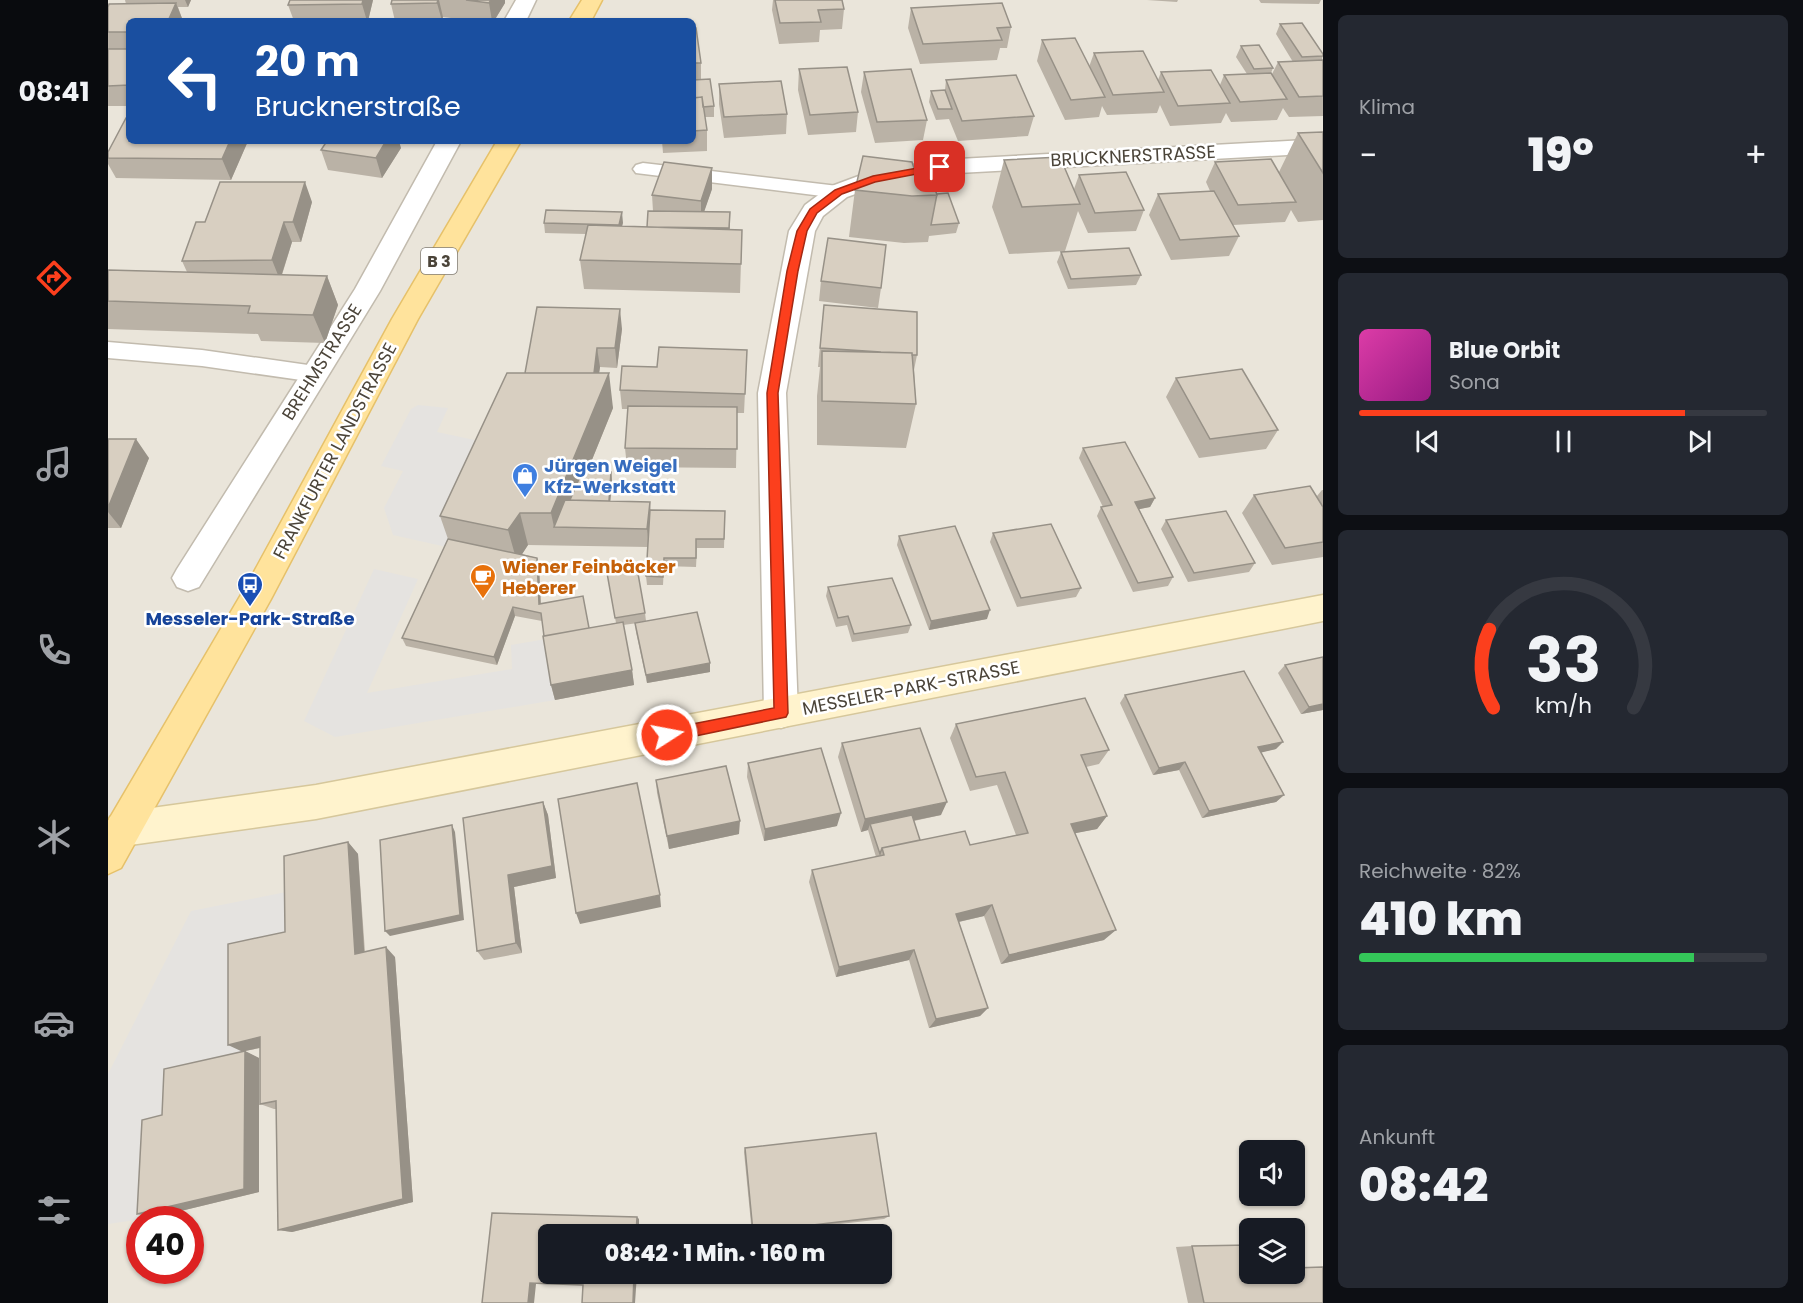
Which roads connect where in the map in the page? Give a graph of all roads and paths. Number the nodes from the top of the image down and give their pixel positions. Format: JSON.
{"nodes":[{"id":1,"x":526,"y":0,"type":"edge"},
{"id":2,"x":592,"y":0,"type":"edge"},
{"id":3,"x":517,"y":18,"type":"edge"},
{"id":4,"x":582,"y":18,"type":"edge"},
{"id":5,"x":447,"y":144,"type":"edge"},
{"id":6,"x":507,"y":144,"type":"edge"},
{"id":7,"x":1323,"y":146,"type":"edge"},
{"id":8,"x":643,"y":169,"type":"dead end"},
{"id":9,"x":838,"y":192,"type":"junction"},
{"id":10,"x":108,"y":351,"type":"edge"},
{"id":11,"x":315,"y":374,"type":"junction"},
{"id":12,"x":188,"y":578,"type":"dead end"},
{"id":13,"x":1323,"y":608,"type":"edge"},
{"id":14,"x":781,"y":713,"type":"junction"},
{"id":15,"x":113,"y":838,"type":"edge"}],
"edges":[{"from":1,"to":3,"type":"street"},
{"from":2,"to":4,"type":"main road"},
{"from":5,"to":11,"type":"street","name":"BREHMSTRASSE"},
{"from":6,"to":15,"type":"main road","name":"FRANKFURTER LANDSTRASSE","number":"B 3"},
{"from":7,"to":9,"type":"street","name":"BRUCKNERSTRASSE"},
{"from":8,"to":9,"type":"lane"},
{"from":9,"to":14,"type":"street","name":"BRUCKNERSTRASSE"},
{"from":10,"to":11,"type":"lane"},
{"from":11,"to":12,"type":"street","name":"BREHMSTRASSE"},
{"from":13,"to":14,"type":"street","name":"MESSELER-PARK-STRASSE"},
{"from":14,"to":15,"type":"street","name":"MESSELER-PARK-STRASSE"}]}
